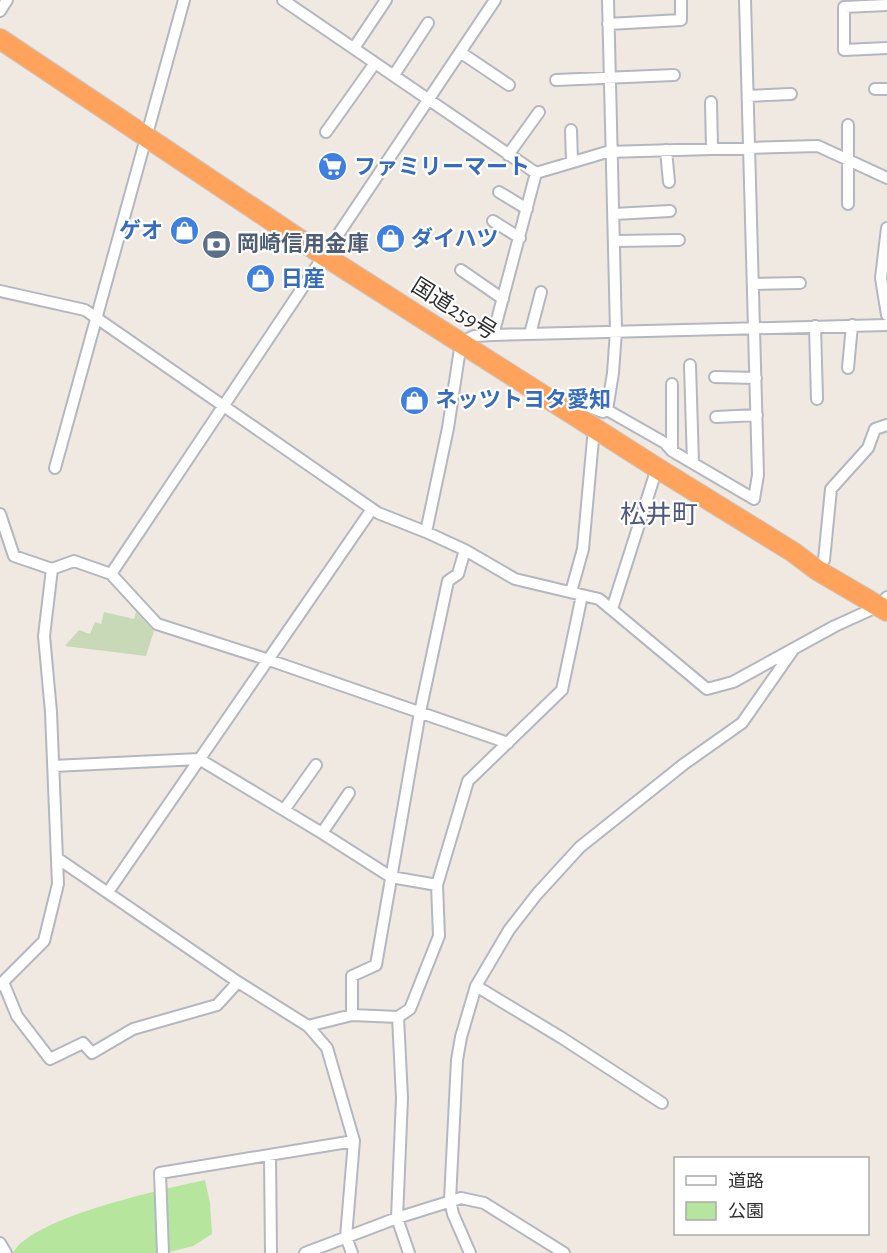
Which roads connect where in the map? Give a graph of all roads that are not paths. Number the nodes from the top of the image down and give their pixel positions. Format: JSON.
{"nodes":[{"id":1,"x":7,"y":0,"type":"edge"},
{"id":2,"x":184,"y":0,"type":"edge"},
{"id":3,"x":283,"y":0,"type":"edge"},
{"id":4,"x":386,"y":0,"type":"edge"},
{"id":5,"x":495,"y":0,"type":"edge"},
{"id":6,"x":608,"y":0,"type":"edge"},
{"id":7,"x":681,"y":0,"type":"edge"},
{"id":8,"x":746,"y":0,"type":"edge"},
{"id":9,"x":887,"y":4,"type":"edge"},
{"id":10,"x":0,"y":11,"type":"edge"},
{"id":11,"x":428,"y":23,"type":"dead end"},
{"id":12,"x":608,"y":24,"type":"junction"},
{"id":13,"x":0,"y":39,"type":"edge"},
{"id":14,"x":354,"y":48,"type":"junction"},
{"id":15,"x":887,"y":48,"type":"edge"},
{"id":16,"x":460,"y":52,"type":"junction"},
{"id":17,"x":375,"y":63,"type":"junction"},
{"id":18,"x":394,"y":75,"type":"junction"},
{"id":19,"x":674,"y":75,"type":"dead end"},
{"id":20,"x":611,"y":77,"type":"junction"},
{"id":21,"x":556,"y":80,"type":"dead end"},
{"id":22,"x":509,"y":85,"type":"dead end"},
{"id":23,"x":875,"y":89,"type":"dead end"},
{"id":24,"x":887,"y":89,"type":"edge"},
{"id":25,"x":791,"y":94,"type":"dead end"},
{"id":26,"x":748,"y":96,"type":"junction"},
{"id":27,"x":428,"y":99,"type":"junction"},
{"id":28,"x":711,"y":102,"type":"dead end"},
{"id":29,"x":539,"y":112,"type":"dead end"},
{"id":30,"x":848,"y":124,"type":"dead end"},
{"id":31,"x":572,"y":130,"type":"dead end"},
{"id":32,"x":326,"y":132,"type":"dead end"},
{"id":33,"x":146,"y":137,"type":"junction"},
{"id":34,"x":749,"y":147,"type":"junction"},
{"id":35,"x":712,"y":148,"type":"junction"},
{"id":36,"x":666,"y":150,"type":"junction"},
{"id":37,"x":613,"y":152,"type":"junction"},
{"id":38,"x":508,"y":155,"type":"junction"},
{"id":39,"x":848,"y":160,"type":"junction"},
{"id":40,"x":572,"y":162,"type":"junction"},
{"id":41,"x":536,"y":173,"type":"junction"},
{"id":42,"x":887,"y":178,"type":"edge"},
{"id":43,"x":669,"y":182,"type":"dead end"},
{"id":44,"x":499,"y":192,"type":"dead end"},
{"id":45,"x":848,"y":204,"type":"dead end"},
{"id":46,"x":527,"y":209,"type":"junction"},
{"id":47,"x":670,"y":211,"type":"dead end"},
{"id":48,"x":614,"y":214,"type":"junction"},
{"id":49,"x":493,"y":221,"type":"dead end"},
{"id":50,"x":887,"y":228,"type":"edge"},
{"id":51,"x":520,"y":238,"type":"junction"},
{"id":52,"x":680,"y":240,"type":"dead end"},
{"id":53,"x":615,"y":241,"type":"junction"},
{"id":54,"x":324,"y":255,"type":"junction"},
{"id":55,"x":461,"y":270,"type":"dead end"},
{"id":56,"x":753,"y":284,"type":"junction"},
{"id":57,"x":800,"y":284,"type":"dead end"},
{"id":58,"x":0,"y":291,"type":"edge"},
{"id":59,"x":541,"y":292,"type":"dead end"},
{"id":60,"x":503,"y":299,"type":"junction"},
{"id":61,"x":887,"y":315,"type":"edge"},
{"id":62,"x":97,"y":319,"type":"junction"},
{"id":63,"x":887,"y":325,"type":"edge"},
{"id":64,"x":852,"y":326,"type":"junction"},
{"id":65,"x":815,"y":327,"type":"junction"},
{"id":66,"x":755,"y":328,"type":"junction"},
{"id":67,"x":616,"y":331,"type":"junction"},
{"id":68,"x":530,"y":334,"type":"junction"},
{"id":69,"x":493,"y":335,"type":"junction"},
{"id":70,"x":461,"y":342,"type":"junction"},
{"id":71,"x":690,"y":365,"type":"dead end"},
{"id":72,"x":848,"y":368,"type":"dead end"},
{"id":73,"x":715,"y":377,"type":"dead end"},
{"id":74,"x":756,"y":378,"type":"junction"},
{"id":75,"x":672,"y":384,"type":"dead end"},
{"id":76,"x":817,"y":399,"type":"dead end"},
{"id":77,"x":224,"y":407,"type":"junction"},
{"id":78,"x":567,"y":410,"type":"junction"},
{"id":79,"x":607,"y":410,"type":"junction"},
{"id":80,"x":757,"y":416,"type":"junction"},
{"id":81,"x":716,"y":417,"type":"dead end"},
{"id":82,"x":887,"y":425,"type":"edge"},
{"id":83,"x":594,"y":428,"type":"junction"},
{"id":84,"x":672,"y":451,"type":"junction"},
{"id":85,"x":693,"y":463,"type":"junction"},
{"id":86,"x":55,"y":468,"type":"dead end"},
{"id":87,"x":657,"y":468,"type":"junction"},
{"id":88,"x":372,"y":509,"type":"junction"},
{"id":89,"x":0,"y":514,"type":"edge"},
{"id":90,"x":426,"y":532,"type":"junction"},
{"id":91,"x":465,"y":550,"type":"junction"},
{"id":92,"x":52,"y":570,"type":"junction"},
{"id":93,"x":817,"y":570,"type":"junction"},
{"id":94,"x":111,"y":574,"type":"junction"},
{"id":95,"x":577,"y":593,"type":"junction"},
{"id":96,"x":884,"y":605,"type":"edge"},
{"id":97,"x":612,"y":609,"type":"junction"},
{"id":98,"x":795,"y":647,"type":"junction"},
{"id":99,"x":269,"y":660,"type":"junction"},
{"id":100,"x":420,"y":712,"type":"junction"},
{"id":101,"x":508,"y":743,"type":"junction"},
{"id":102,"x":199,"y":759,"type":"junction"},
{"id":103,"x":316,"y":765,"type":"dead end"},
{"id":104,"x":53,"y":766,"type":"junction"},
{"id":105,"x":349,"y":793,"type":"dead end"},
{"id":106,"x":284,"y":810,"type":"junction"},
{"id":107,"x":322,"y":832,"type":"junction"},
{"id":108,"x":57,"y":858,"type":"junction"},
{"id":109,"x":391,"y":877,"type":"junction"},
{"id":110,"x":438,"y":885,"type":"junction"},
{"id":111,"x":108,"y":892,"type":"junction"},
{"id":112,"x":238,"y":982,"type":"junction"},
{"id":113,"x":2,"y":984,"type":"edge"},
{"id":114,"x":476,"y":986,"type":"junction"},
{"id":115,"x":352,"y":1015,"type":"junction"},
{"id":116,"x":398,"y":1017,"type":"junction"},
{"id":117,"x":308,"y":1026,"type":"junction"},
{"id":118,"x":662,"y":1103,"type":"dead end"},
{"id":119,"x":354,"y":1141,"type":"junction"},
{"id":120,"x":270,"y":1155,"type":"junction"},
{"id":121,"x":450,"y":1200,"type":"junction"},
{"id":122,"x":397,"y":1218,"type":"junction"},
{"id":123,"x":346,"y":1237,"type":"junction"},
{"id":124,"x":321,"y":1250,"type":"edge"},
{"id":125,"x":163,"y":1253,"type":"edge"},
{"id":126,"x":271,"y":1253,"type":"edge"},
{"id":127,"x":305,"y":1253,"type":"edge"},
{"id":128,"x":352,"y":1253,"type":"edge"},
{"id":129,"x":409,"y":1253,"type":"edge"},
{"id":130,"x":470,"y":1253,"type":"edge"},
{"id":131,"x":564,"y":1253,"type":"edge"}],
"edges":[{"from":1,"to":10,"type":"street"},
{"from":2,"to":33,"type":"street"},
{"from":3,"to":14,"type":"street"},
{"from":4,"to":14,"type":"street"},
{"from":5,"to":16,"type":"street"},
{"from":6,"to":12,"type":"street"},
{"from":7,"to":12,"type":"street"},
{"from":8,"to":26,"type":"street"},
{"from":9,"to":15,"type":"street"},
{"from":11,"to":18,"type":"street"},
{"from":12,"to":20,"type":"street"},
{"from":13,"to":33,"type":"highway","name":"国道259号"},
{"from":14,"to":17,"type":"street"},
{"from":16,"to":22,"type":"street"},
{"from":16,"to":27,"type":"street"},
{"from":17,"to":18,"type":"street"},
{"from":17,"to":32,"type":"street"},
{"from":18,"to":27,"type":"street"},
{"from":19,"to":20,"type":"street"},
{"from":20,"to":21,"type":"street"},
{"from":20,"to":37,"type":"street"},
{"from":23,"to":24,"type":"street"},
{"from":25,"to":26,"type":"street"},
{"from":26,"to":34,"type":"street"},
{"from":27,"to":38,"type":"street"},
{"from":27,"to":54,"type":"street"},
{"from":28,"to":35,"type":"street"},
{"from":29,"to":38,"type":"street"},
{"from":30,"to":39,"type":"street"},
{"from":31,"to":40,"type":"street"},
{"from":33,"to":54,"type":"highway","name":"国道259号"},
{"from":33,"to":62,"type":"street"},
{"from":34,"to":35,"type":"street"},
{"from":34,"to":39,"type":"street"},
{"from":34,"to":56,"type":"street"},
{"from":35,"to":36,"type":"street"},
{"from":36,"to":37,"type":"street"},
{"from":36,"to":43,"type":"street"},
{"from":37,"to":40,"type":"street"},
{"from":37,"to":48,"type":"street"},
{"from":38,"to":41,"type":"street"},
{"from":39,"to":42,"type":"street"},
{"from":39,"to":45,"type":"street"},
{"from":40,"to":41,"type":"street"},
{"from":41,"to":46,"type":"street"},
{"from":44,"to":46,"type":"street"},
{"from":46,"to":51,"type":"street"},
{"from":47,"to":48,"type":"street"},
{"from":48,"to":53,"type":"street"},
{"from":49,"to":51,"type":"street"},
{"from":50,"to":61,"type":"street"},
{"from":51,"to":60,"type":"street"},
{"from":52,"to":53,"type":"street"},
{"from":53,"to":67,"type":"street"},
{"from":54,"to":70,"type":"highway","name":"国道259号"},
{"from":54,"to":77,"type":"street"},
{"from":55,"to":60,"type":"street"},
{"from":56,"to":57,"type":"street"},
{"from":56,"to":66,"type":"street"},
{"from":58,"to":62,"type":"street"},
{"from":59,"to":68,"type":"street"},
{"from":60,"to":69,"type":"street"},
{"from":62,"to":77,"type":"street"},
{"from":62,"to":86,"type":"street"},
{"from":63,"to":64,"type":"street"},
{"from":64,"to":65,"type":"street"},
{"from":64,"to":72,"type":"street"},
{"from":65,"to":66,"type":"street"},
{"from":65,"to":76,"type":"street"},
{"from":66,"to":67,"type":"street"},
{"from":66,"to":74,"type":"street"},
{"from":67,"to":68,"type":"street"},
{"from":67,"to":79,"type":"street"},
{"from":68,"to":69,"type":"street"},
{"from":69,"to":70,"type":"street"},
{"from":70,"to":78,"type":"highway","name":"国道259号"},
{"from":70,"to":90,"type":"street"},
{"from":71,"to":85,"type":"street"},
{"from":73,"to":74,"type":"street"},
{"from":74,"to":80,"type":"street"},
{"from":75,"to":84,"type":"street"},
{"from":77,"to":88,"type":"street"},
{"from":77,"to":94,"type":"street"},
{"from":78,"to":79,"type":"street"},
{"from":78,"to":83,"type":"highway","name":"国道259号"},
{"from":79,"to":84,"type":"street"},
{"from":80,"to":81,"type":"street"},
{"from":80,"to":85,"type":"street"},
{"from":82,"to":93,"type":"street"},
{"from":83,"to":87,"type":"highway","name":"国道259号"},
{"from":83,"to":95,"type":"street"},
{"from":84,"to":85,"type":"street"},
{"from":87,"to":93,"type":"highway","name":"国道259号"},
{"from":87,"to":97,"type":"street"},
{"from":88,"to":90,"type":"street"},
{"from":88,"to":99,"type":"street"},
{"from":89,"to":92,"type":"street"},
{"from":90,"to":91,"type":"street"},
{"from":91,"to":95,"type":"street"},
{"from":91,"to":100,"type":"street"},
{"from":92,"to":94,"type":"street"},
{"from":92,"to":104,"type":"street"},
{"from":93,"to":96,"type":"highway","name":"国道259号"},
{"from":94,"to":99,"type":"street"},
{"from":95,"to":97,"type":"street"},
{"from":95,"to":101,"type":"street"},
{"from":96,"to":98,"type":"street"},
{"from":97,"to":98,"type":"street"},
{"from":98,"to":114,"type":"street"},
{"from":99,"to":100,"type":"street"},
{"from":99,"to":102,"type":"street"},
{"from":100,"to":101,"type":"street"},
{"from":100,"to":109,"type":"street"},
{"from":101,"to":110,"type":"street"},
{"from":102,"to":104,"type":"street"},
{"from":102,"to":106,"type":"street"},
{"from":102,"to":111,"type":"street"},
{"from":103,"to":106,"type":"street"},
{"from":104,"to":108,"type":"street"},
{"from":105,"to":107,"type":"street"},
{"from":106,"to":107,"type":"street"},
{"from":107,"to":109,"type":"street"},
{"from":108,"to":111,"type":"street"},
{"from":108,"to":113,"type":"street"},
{"from":109,"to":110,"type":"street"},
{"from":109,"to":115,"type":"street"},
{"from":110,"to":116,"type":"street"},
{"from":111,"to":112,"type":"street"},
{"from":112,"to":113,"type":"street"},
{"from":112,"to":117,"type":"street"},
{"from":114,"to":118,"type":"street"},
{"from":114,"to":121,"type":"street"},
{"from":115,"to":116,"type":"street"},
{"from":115,"to":117,"type":"street"},
{"from":116,"to":122,"type":"street"},
{"from":117,"to":119,"type":"street"},
{"from":119,"to":120,"type":"street"},
{"from":119,"to":123,"type":"street"},
{"from":120,"to":125,"type":"street"},
{"from":120,"to":126,"type":"street"},
{"from":121,"to":122,"type":"street"},
{"from":121,"to":130,"type":"street"},
{"from":121,"to":131,"type":"street"},
{"from":122,"to":123,"type":"street"},
{"from":122,"to":129,"type":"street"},
{"from":123,"to":124,"type":"street"},
{"from":123,"to":128,"type":"street"},
{"from":124,"to":127,"type":"street"}]}
